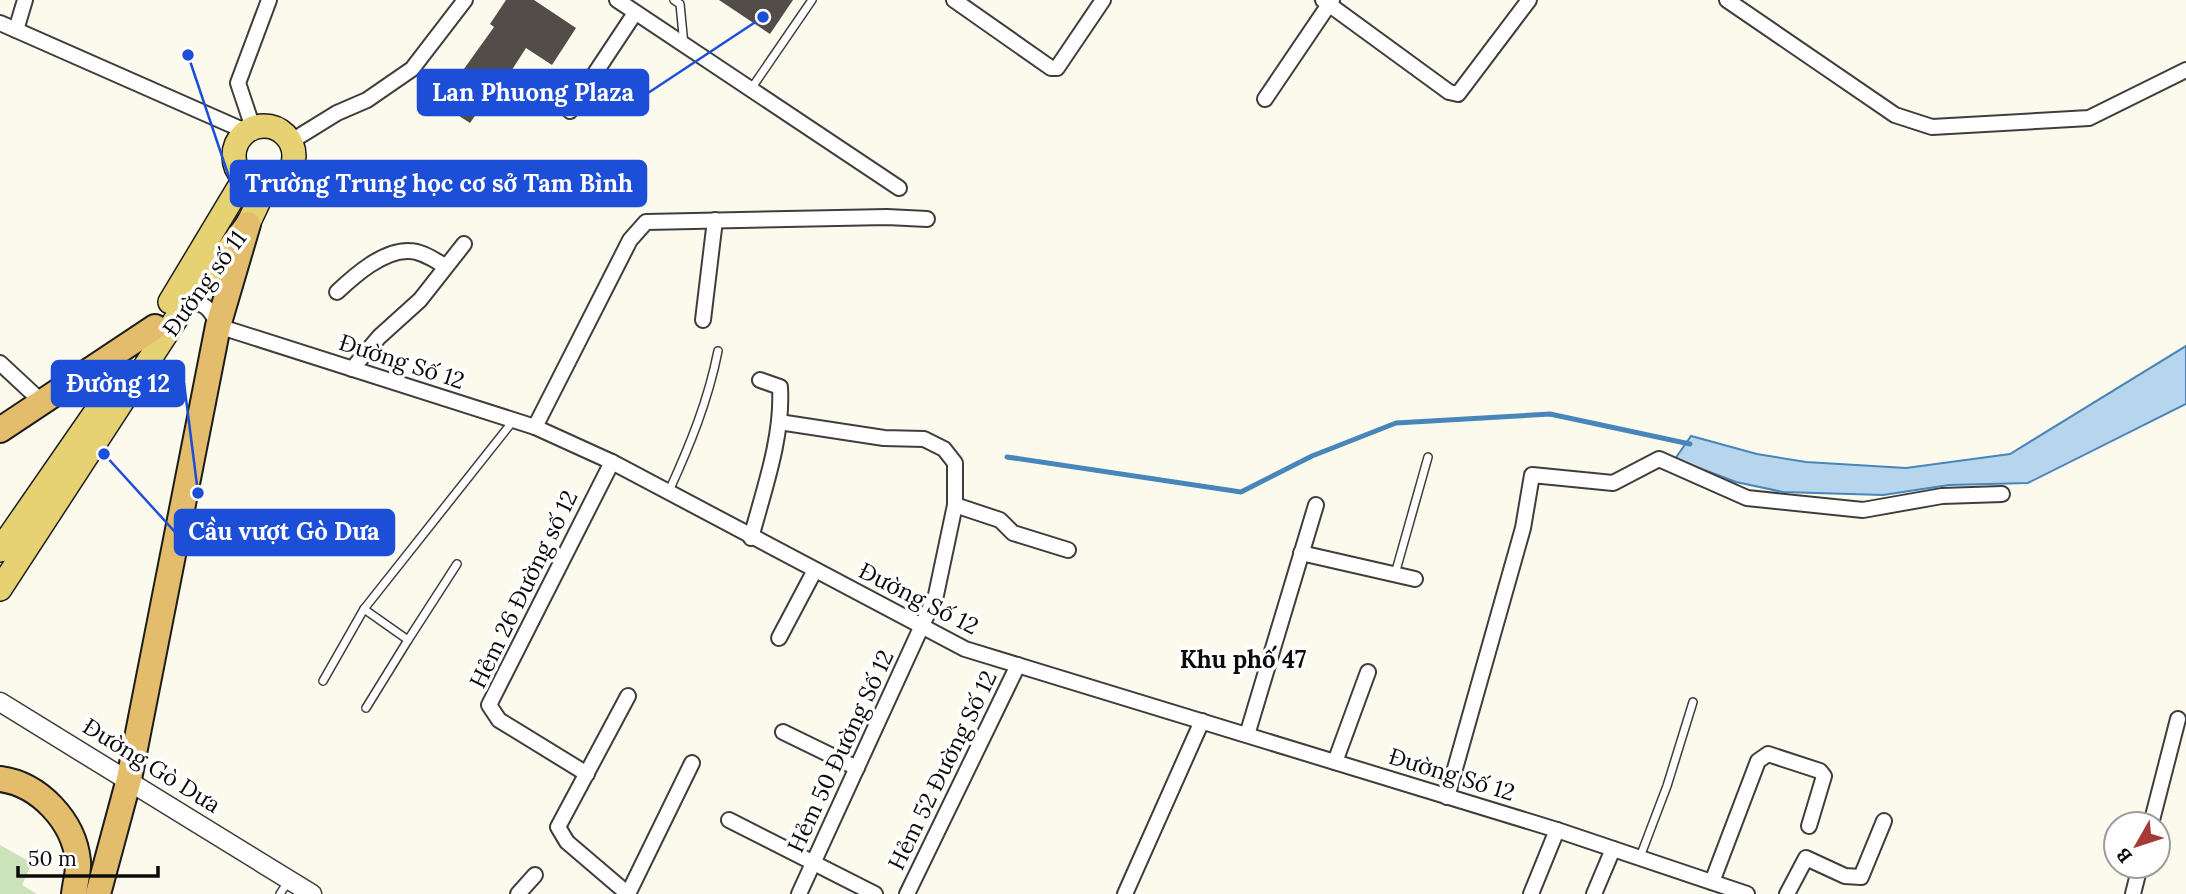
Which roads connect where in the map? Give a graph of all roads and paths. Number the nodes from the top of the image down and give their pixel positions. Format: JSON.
{"nodes":[{"id":1,"x":24,"y":0,"type":"edge"},
{"id":2,"x":269,"y":0,"type":"edge"},
{"id":3,"x":465,"y":0,"type":"edge"},
{"id":4,"x":617,"y":0,"type":"edge"},
{"id":5,"x":674,"y":0,"type":"edge"},
{"id":6,"x":812,"y":0,"type":"edge"},
{"id":7,"x":954,"y":0,"type":"edge"},
{"id":8,"x":1103,"y":0,"type":"edge"},
{"id":9,"x":1529,"y":0,"type":"edge"},
{"id":10,"x":1727,"y":0,"type":"edge"},
{"id":11,"x":1328,"y":1,"type":"edge"},
{"id":12,"x":635,"y":13,"type":"junction"},
{"id":13,"x":0,"y":23,"type":"edge"},
{"id":14,"x":16,"y":30,"type":"junction"},
{"id":15,"x":684,"y":46,"type":"junction"},
{"id":16,"x":2186,"y":70,"type":"edge"},
{"id":17,"x":751,"y":90,"type":"junction"},
{"id":18,"x":1265,"y":99,"type":"dead end"},
{"id":19,"x":570,"y":111,"type":"dead end"},
{"id":20,"x":249,"y":130,"type":"junction"},
{"id":21,"x":290,"y":142,"type":"junction"},
{"id":22,"x":244,"y":179,"type":"junction"},
{"id":23,"x":266,"y":186,"type":"junction"},
{"id":24,"x":899,"y":188,"type":"dead end"},
{"id":25,"x":927,"y":219,"type":"dead end"},
{"id":26,"x":715,"y":220,"type":"junction"},
{"id":27,"x":248,"y":224,"type":"junction"},
{"id":28,"x":464,"y":244,"type":"dead end"},
{"id":29,"x":445,"y":266,"type":"junction"},
{"id":30,"x":337,"y":292,"type":"dead end"},
{"id":31,"x":185,"y":305,"type":"junction"},
{"id":32,"x":702,"y":320,"type":"dead end"},
{"id":33,"x":218,"y":326,"type":"junction"},
{"id":34,"x":155,"y":327,"type":"junction"},
{"id":35,"x":718,"y":351,"type":"dead end"},
{"id":36,"x":0,"y":363,"type":"edge"},
{"id":37,"x":352,"y":369,"type":"junction"},
{"id":38,"x":760,"y":380,"type":"dead end"},
{"id":39,"x":43,"y":403,"type":"junction"},
{"id":40,"x":513,"y":421,"type":"junction"},
{"id":41,"x":779,"y":422,"type":"junction"},
{"id":42,"x":535,"y":427,"type":"junction"},
{"id":43,"x":0,"y":430,"type":"edge"},
{"id":44,"x":1428,"y":457,"type":"dead end"},
{"id":45,"x":612,"y":462,"type":"junction"},
{"id":46,"x":668,"y":492,"type":"junction"},
{"id":47,"x":2002,"y":494,"type":"dead end"},
{"id":48,"x":955,"y":505,"type":"junction"},
{"id":49,"x":1316,"y":505,"type":"dead end"},
{"id":50,"x":751,"y":538,"type":"junction"},
{"id":51,"x":0,"y":550,"type":"edge"},
{"id":52,"x":1068,"y":550,"type":"dead end"},
{"id":53,"x":1301,"y":553,"type":"junction"},
{"id":54,"x":457,"y":564,"type":"dead end"},
{"id":55,"x":815,"y":570,"type":"junction"},
{"id":56,"x":1395,"y":575,"type":"junction"},
{"id":57,"x":1415,"y":579,"type":"dead end"},
{"id":58,"x":0,"y":589,"type":"edge"},
{"id":59,"x":364,"y":609,"type":"junction"},
{"id":60,"x":923,"y":628,"type":"junction"},
{"id":61,"x":779,"y":638,"type":"dead end"},
{"id":62,"x":408,"y":640,"type":"junction"},
{"id":63,"x":1018,"y":665,"type":"junction"},
{"id":64,"x":1368,"y":672,"type":"dead end"},
{"id":65,"x":323,"y":681,"type":"dead end"},
{"id":66,"x":628,"y":696,"type":"dead end"},
{"id":67,"x":0,"y":702,"type":"edge"},
{"id":68,"x":1693,"y":702,"type":"dead end"},
{"id":69,"x":366,"y":708,"type":"dead end"},
{"id":70,"x":2178,"y":719,"type":"dead end"},
{"id":71,"x":1202,"y":721,"type":"junction"},
{"id":72,"x":783,"y":732,"type":"dead end"},
{"id":73,"x":1247,"y":735,"type":"junction"},
{"id":74,"x":1335,"y":762,"type":"junction"},
{"id":75,"x":692,"y":763,"type":"dead end"},
{"id":76,"x":857,"y":768,"type":"junction"},
{"id":77,"x":586,"y":774,"type":"junction"},
{"id":78,"x":0,"y":779,"type":"edge"},
{"id":79,"x":129,"y":779,"type":"junction"},
{"id":80,"x":1447,"y":797,"type":"junction"},
{"id":81,"x":2155,"y":810,"type":"edge"},
{"id":82,"x":729,"y":820,"type":"dead end"},
{"id":83,"x":1884,"y":821,"type":"dead end"},
{"id":84,"x":1809,"y":826,"type":"dead end"},
{"id":85,"x":1557,"y":830,"type":"junction"},
{"id":86,"x":1613,"y":849,"type":"junction"},
{"id":87,"x":1640,"y":858,"type":"junction"},
{"id":88,"x":812,"y":864,"type":"junction"},
{"id":89,"x":535,"y":875,"type":"dead end"},
{"id":90,"x":1712,"y":882,"type":"junction"},
{"id":91,"x":285,"y":887,"type":"edge"},
{"id":92,"x":74,"y":894,"type":"edge"},
{"id":93,"x":98,"y":894,"type":"edge"},
{"id":94,"x":312,"y":894,"type":"edge"},
{"id":95,"x":518,"y":894,"type":"edge"},
{"id":96,"x":799,"y":894,"type":"edge"},
{"id":97,"x":875,"y":894,"type":"edge"},
{"id":98,"x":907,"y":894,"type":"edge"},
{"id":99,"x":1125,"y":894,"type":"edge"},
{"id":100,"x":1531,"y":894,"type":"edge"},
{"id":101,"x":1594,"y":894,"type":"edge"},
{"id":102,"x":1747,"y":894,"type":"edge"},
{"id":103,"x":1787,"y":894,"type":"edge"}],
"edges":[{"from":1,"to":14,"type":"street"},
{"from":2,"to":20,"type":"street"},
{"from":3,"to":21,"type":"street"},
{"from":4,"to":12,"type":"street"},
{"from":5,"to":15,"type":"lane"},
{"from":6,"to":17,"type":"lane"},
{"from":7,"to":8,"type":"street"},
{"from":9,"to":11,"type":"street"},
{"from":10,"to":16,"type":"street"},
{"from":11,"to":18,"type":"street"},
{"from":12,"to":15,"type":"street"},
{"from":12,"to":19,"type":"street"},
{"from":13,"to":14,"type":"street"},
{"from":14,"to":20,"type":"street"},
{"from":15,"to":17,"type":"street"},
{"from":17,"to":24,"type":"street"},
{"from":20,"to":21,"type":"main road"},
{"from":20,"to":22,"type":"main road"},
{"from":21,"to":23,"type":"main road"},
{"from":22,"to":23,"type":"main road"},
{"from":22,"to":34,"type":"main road","name":"Đường số 11"},
{"from":23,"to":27,"type":"main road","name":"Đường số 11"},
{"from":25,"to":26,"type":"street"},
{"from":26,"to":32,"type":"street"},
{"from":26,"to":42,"type":"street"},
{"from":27,"to":31,"type":"main road","name":"Đường số 11"},
{"from":27,"to":33,"type":"highway"},
{"from":28,"to":29,"type":"street"},
{"from":29,"to":30,"type":"street"},
{"from":29,"to":37,"type":"street"},
{"from":31,"to":33,"type":"street","name":"Đường Số 12"},
{"from":31,"to":58,"type":"main road","name":"Đường số 11"},
{"from":33,"to":37,"type":"street","name":"Đường Số 12"},
{"from":33,"to":79,"type":"highway"},
{"from":34,"to":39,"type":"highway"},
{"from":34,"to":51,"type":"main road","name":"Đường số 11"},
{"from":35,"to":46,"type":"lane"},
{"from":36,"to":39,"type":"street"},
{"from":37,"to":40,"type":"street","name":"Đường Số 12"},
{"from":38,"to":41,"type":"street"},
{"from":39,"to":43,"type":"highway"},
{"from":40,"to":42,"type":"street","name":"Đường Số 12"},
{"from":40,"to":59,"type":"lane"},
{"from":41,"to":48,"type":"street","name":"Hẻm 50 Đường Số 12"},
{"from":41,"to":50,"type":"street"},
{"from":42,"to":45,"type":"street","name":"Đường Số 12"},
{"from":44,"to":56,"type":"lane"},
{"from":45,"to":46,"type":"street","name":"Đường Số 12"},
{"from":45,"to":77,"type":"street","name":"Hẻm 26 Đường số 12"},
{"from":46,"to":50,"type":"street","name":"Đường Số 12"},
{"from":47,"to":80,"type":"street"},
{"from":48,"to":52,"type":"street"},
{"from":48,"to":60,"type":"street","name":"Hẻm 50 Đường Số 12"},
{"from":49,"to":53,"type":"street"},
{"from":50,"to":55,"type":"street","name":"Đường Số 12"},
{"from":53,"to":56,"type":"street"},
{"from":53,"to":73,"type":"street"},
{"from":54,"to":62,"type":"lane"},
{"from":55,"to":60,"type":"street","name":"Đường Số 12"},
{"from":55,"to":61,"type":"street"},
{"from":56,"to":57,"type":"street"},
{"from":59,"to":62,"type":"lane"},
{"from":59,"to":65,"type":"lane"},
{"from":60,"to":63,"type":"street","name":"Đường Số 12"},
{"from":60,"to":76,"type":"street","name":"Hẻm 50 Đường Số 12"},
{"from":62,"to":69,"type":"lane"},
{"from":63,"to":71,"type":"street","name":"Đường Số 12"},
{"from":63,"to":98,"type":"street","name":"Hẻm 52 Đường Số 12"},
{"from":64,"to":74,"type":"street"},
{"from":66,"to":77,"type":"street"},
{"from":67,"to":79,"type":"street","name":"Đường Gò Dưa"},
{"from":68,"to":87,"type":"lane"},
{"from":70,"to":81,"type":"street"},
{"from":71,"to":73,"type":"street","name":"Đường Số 12"},
{"from":71,"to":99,"type":"street"},
{"from":72,"to":76,"type":"street"},
{"from":73,"to":74,"type":"street","name":"Đường Số 12"},
{"from":74,"to":80,"type":"street","name":"Đường Số 12"},
{"from":75,"to":77,"type":"street"},
{"from":76,"to":88,"type":"street","name":"Hẻm 50 Đường Số 12"},
{"from":78,"to":92,"type":"highway"},
{"from":79,"to":91,"type":"street","name":"Đường Gò Dưa"},
{"from":79,"to":93,"type":"highway"},
{"from":80,"to":85,"type":"street","name":"Đường Số 12"},
{"from":82,"to":88,"type":"street"},
{"from":83,"to":103,"type":"street"},
{"from":84,"to":90,"type":"street"},
{"from":85,"to":86,"type":"street","name":"Đường Số 12"},
{"from":85,"to":100,"type":"street"},
{"from":86,"to":87,"type":"street","name":"Đường Số 12"},
{"from":86,"to":101,"type":"street"},
{"from":87,"to":90,"type":"street","name":"Đường Số 12"},
{"from":88,"to":96,"type":"street","name":"Hẻm 50 Đường Số 12"},
{"from":88,"to":97,"type":"street"},
{"from":89,"to":95,"type":"street"},
{"from":90,"to":102,"type":"street","name":"Đường Số 12"},
{"from":91,"to":94,"type":"street","name":"Đường Gò Dưa"}]}
